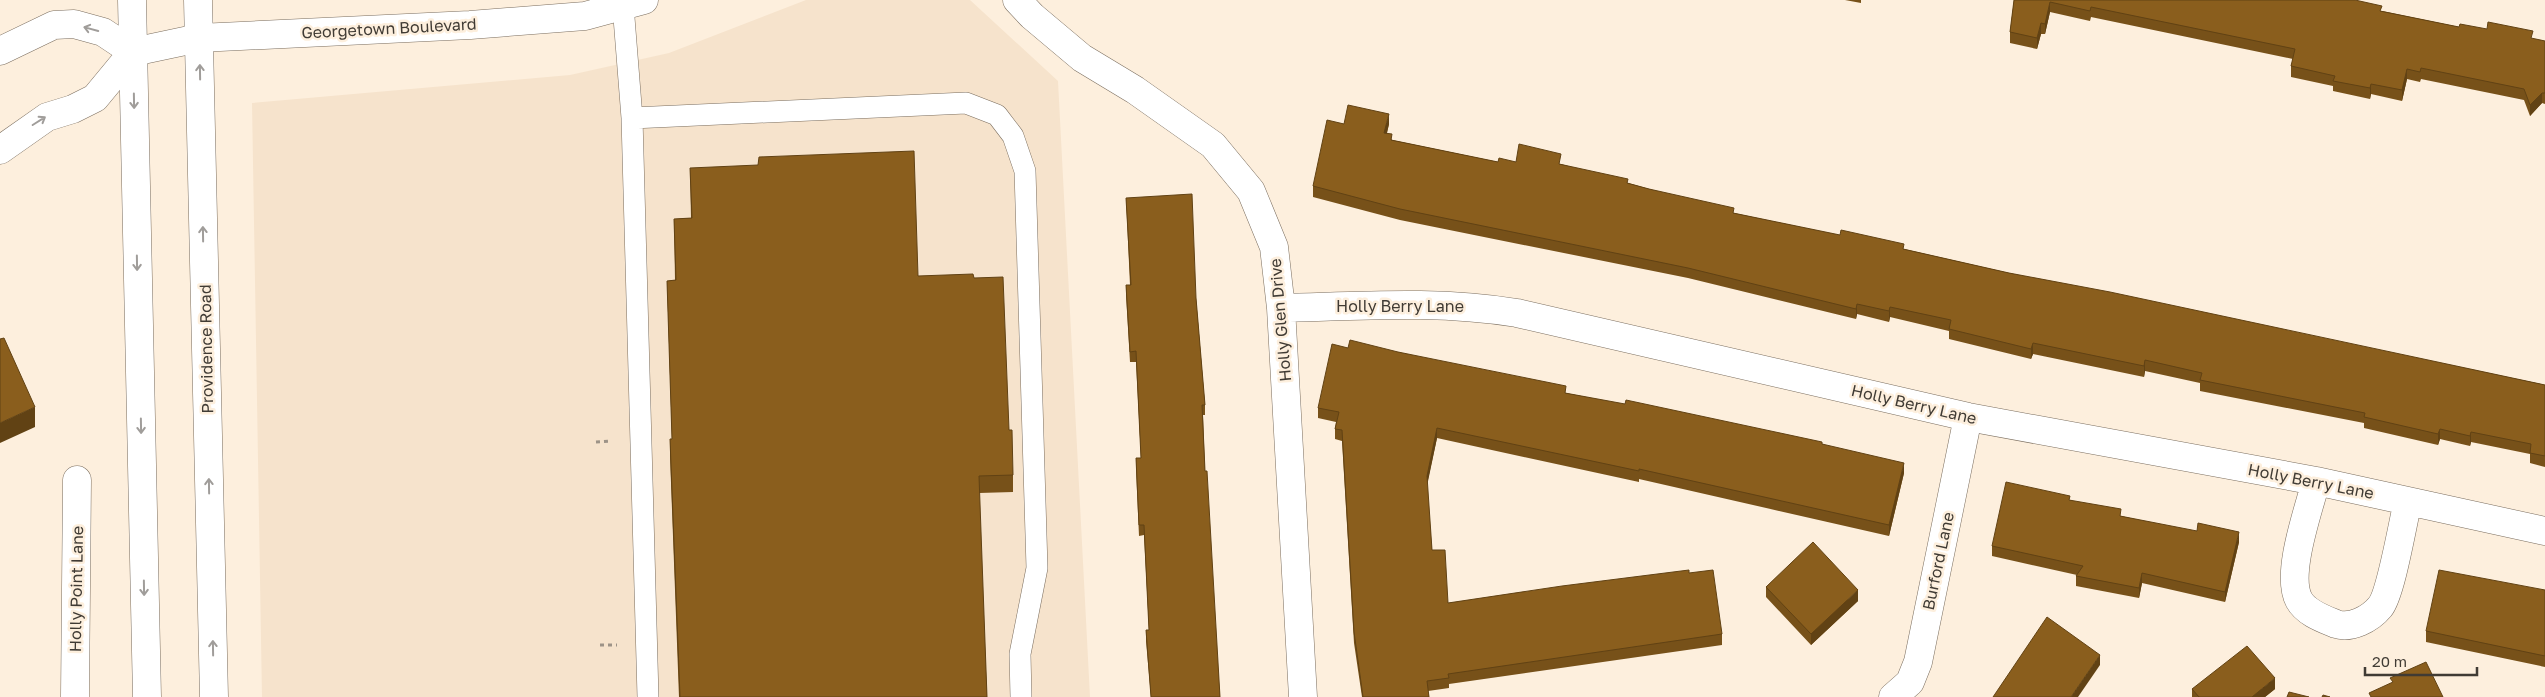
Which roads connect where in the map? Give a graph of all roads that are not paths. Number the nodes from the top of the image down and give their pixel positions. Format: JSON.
{"nodes":[{"id":1,"x":132,"y":0,"type":"edge"},
{"id":2,"x":198,"y":0,"type":"edge"},
{"id":3,"x":1018,"y":0,"type":"edge"},
{"id":4,"x":634,"y":3,"type":"edge"},
{"id":5,"x":199,"y":38,"type":"junction"},
{"id":6,"x":0,"y":51,"type":"edge"},
{"id":7,"x":133,"y":52,"type":"junction"},
{"id":8,"x":632,"y":118,"type":"junction"},
{"id":9,"x":0,"y":150,"type":"edge"},
{"id":10,"x":1281,"y":308,"type":"junction"},
{"id":11,"x":1968,"y":417,"type":"junction"},
{"id":12,"x":78,"y":480,"type":"dead end"},
{"id":13,"x":2316,"y":481,"type":"junction"},
{"id":14,"x":2408,"y":501,"type":"junction"},
{"id":15,"x":2545,"y":531,"type":"edge"},
{"id":16,"x":75,"y":697,"type":"edge"},
{"id":17,"x":147,"y":697,"type":"edge"},
{"id":18,"x":214,"y":697,"type":"edge"},
{"id":19,"x":648,"y":697,"type":"edge"},
{"id":20,"x":1021,"y":697,"type":"edge"},
{"id":21,"x":1303,"y":697,"type":"edge"},
{"id":22,"x":1893,"y":697,"type":"edge"}],
"edges":[{"from":1,"to":7,"type":"street"},
{"from":2,"to":5,"type":"street","name":"Providence Road"},
{"from":3,"to":10,"type":"street","name":"Holly Glen Drive"},
{"from":4,"to":5,"type":"street","name":"Georgetown Boulevard"},
{"from":4,"to":8,"type":"lane"},
{"from":5,"to":7,"type":"street","name":"Georgetown Boulevard"},
{"from":18,"to":5,"type":"street","name":"Providence Road","one_way":true},
{"from":7,"to":6,"type":"street","one_way":true},
{"from":9,"to":7,"type":"street","one_way":true},
{"from":7,"to":17,"type":"street","one_way":true},
{"from":8,"to":19,"type":"lane"},
{"from":8,"to":20,"type":"lane"},
{"from":10,"to":11,"type":"street","name":"Holly Berry Lane"},
{"from":10,"to":21,"type":"street","name":"Holly Glen Drive"},
{"from":11,"to":13,"type":"street","name":"Holly Berry Lane"},
{"from":11,"to":22,"type":"street","name":"Burford Lane"},
{"from":12,"to":16,"type":"street","name":"Holly Point Lane"},
{"from":13,"to":14,"type":"street","name":"Holly Berry Lane"},
{"from":13,"to":14,"type":"street"},
{"from":14,"to":15,"type":"street","name":"Holly Berry Lane"}]}
